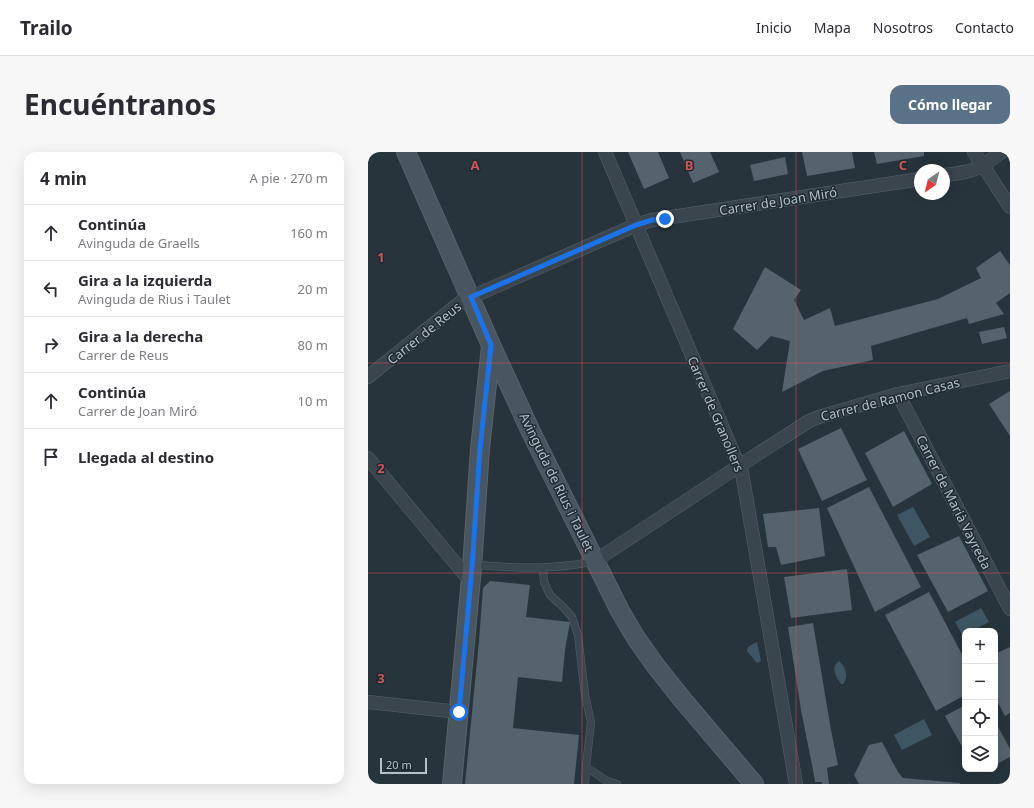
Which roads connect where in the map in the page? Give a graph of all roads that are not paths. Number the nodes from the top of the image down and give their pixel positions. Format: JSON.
{"nodes":[{"id":1,"x":406,"y":152,"type":"edge"},
{"id":2,"x":605,"y":152,"type":"edge"},
{"id":3,"x":974,"y":152,"type":"edge"},
{"id":4,"x":1002,"y":152,"type":"edge"},
{"id":5,"x":982,"y":165,"type":"junction"},
{"id":6,"x":950,"y":174,"type":"edge"},
{"id":7,"x":914,"y":180,"type":"edge"},
{"id":8,"x":1010,"y":207,"type":"edge"},
{"id":9,"x":636,"y":225,"type":"junction"},
{"id":10,"x":471,"y":297,"type":"junction"},
{"id":11,"x":491,"y":345,"type":"junction"},
{"id":12,"x":1010,"y":371,"type":"edge"},
{"id":13,"x":368,"y":377,"type":"edge"},
{"id":14,"x":898,"y":394,"type":"junction"},
{"id":15,"x":368,"y":458,"type":"edge"},
{"id":16,"x":739,"y":466,"type":"junction"},
{"id":17,"x":595,"y":561,"type":"junction"},
{"id":18,"x":543,"y":568,"type":"junction"},
{"id":19,"x":472,"y":574,"type":"junction"},
{"id":20,"x":1010,"y":609,"type":"edge"},
{"id":21,"x":368,"y":702,"type":"edge"},
{"id":22,"x":459,"y":712,"type":"junction"},
{"id":23,"x":586,"y":766,"type":"junction"},
{"id":24,"x":452,"y":784,"type":"edge"},
{"id":25,"x":585,"y":784,"type":"edge"},
{"id":26,"x":617,"y":784,"type":"edge"},
{"id":27,"x":754,"y":784,"type":"edge"},
{"id":28,"x":796,"y":784,"type":"edge"}],
"edges":[{"from":1,"to":10,"type":"street","name":"Avinguda de Rius i Taulet"},
{"from":2,"to":9,"type":"street","name":"Carrer de Granollers"},
{"from":3,"to":5,"type":"street"},
{"from":4,"to":5,"type":"street"},
{"from":5,"to":6,"type":"street"},
{"from":5,"to":8,"type":"street"},
{"from":7,"to":9,"type":"street","name":"Carrer de Joan Miró"},
{"from":9,"to":10,"type":"street","name":"Carrer de Reus"},
{"from":9,"to":16,"type":"street","name":"Carrer de Granollers"},
{"from":10,"to":11,"type":"street","name":"Avinguda de Rius i Taulet"},
{"from":10,"to":13,"type":"street","name":"Carrer de Reus"},
{"from":11,"to":17,"type":"street","name":"Avinguda de Rius i Taulet"},
{"from":11,"to":19,"type":"street"},
{"from":12,"to":14,"type":"street","name":"Carrer de Ramon Casas"},
{"from":14,"to":16,"type":"street","name":"Carrer de Ramon Casas"},
{"from":14,"to":20,"type":"street","name":"Carrer de Marià Vayreda"},
{"from":15,"to":19,"type":"street"},
{"from":16,"to":17,"type":"street","name":"Carrer de Ramon Casas"},
{"from":16,"to":28,"type":"street","name":"Carrer de Granollers"},
{"from":17,"to":18,"type":"lane"},
{"from":17,"to":27,"type":"street","name":"Avinguda de Rius i Taulet"},
{"from":18,"to":19,"type":"lane"},
{"from":18,"to":23,"type":"lane"},
{"from":19,"to":22,"type":"street"},
{"from":21,"to":22,"type":"street"},
{"from":22,"to":24,"type":"street"},
{"from":23,"to":25,"type":"lane"},
{"from":23,"to":26,"type":"lane"}]}
